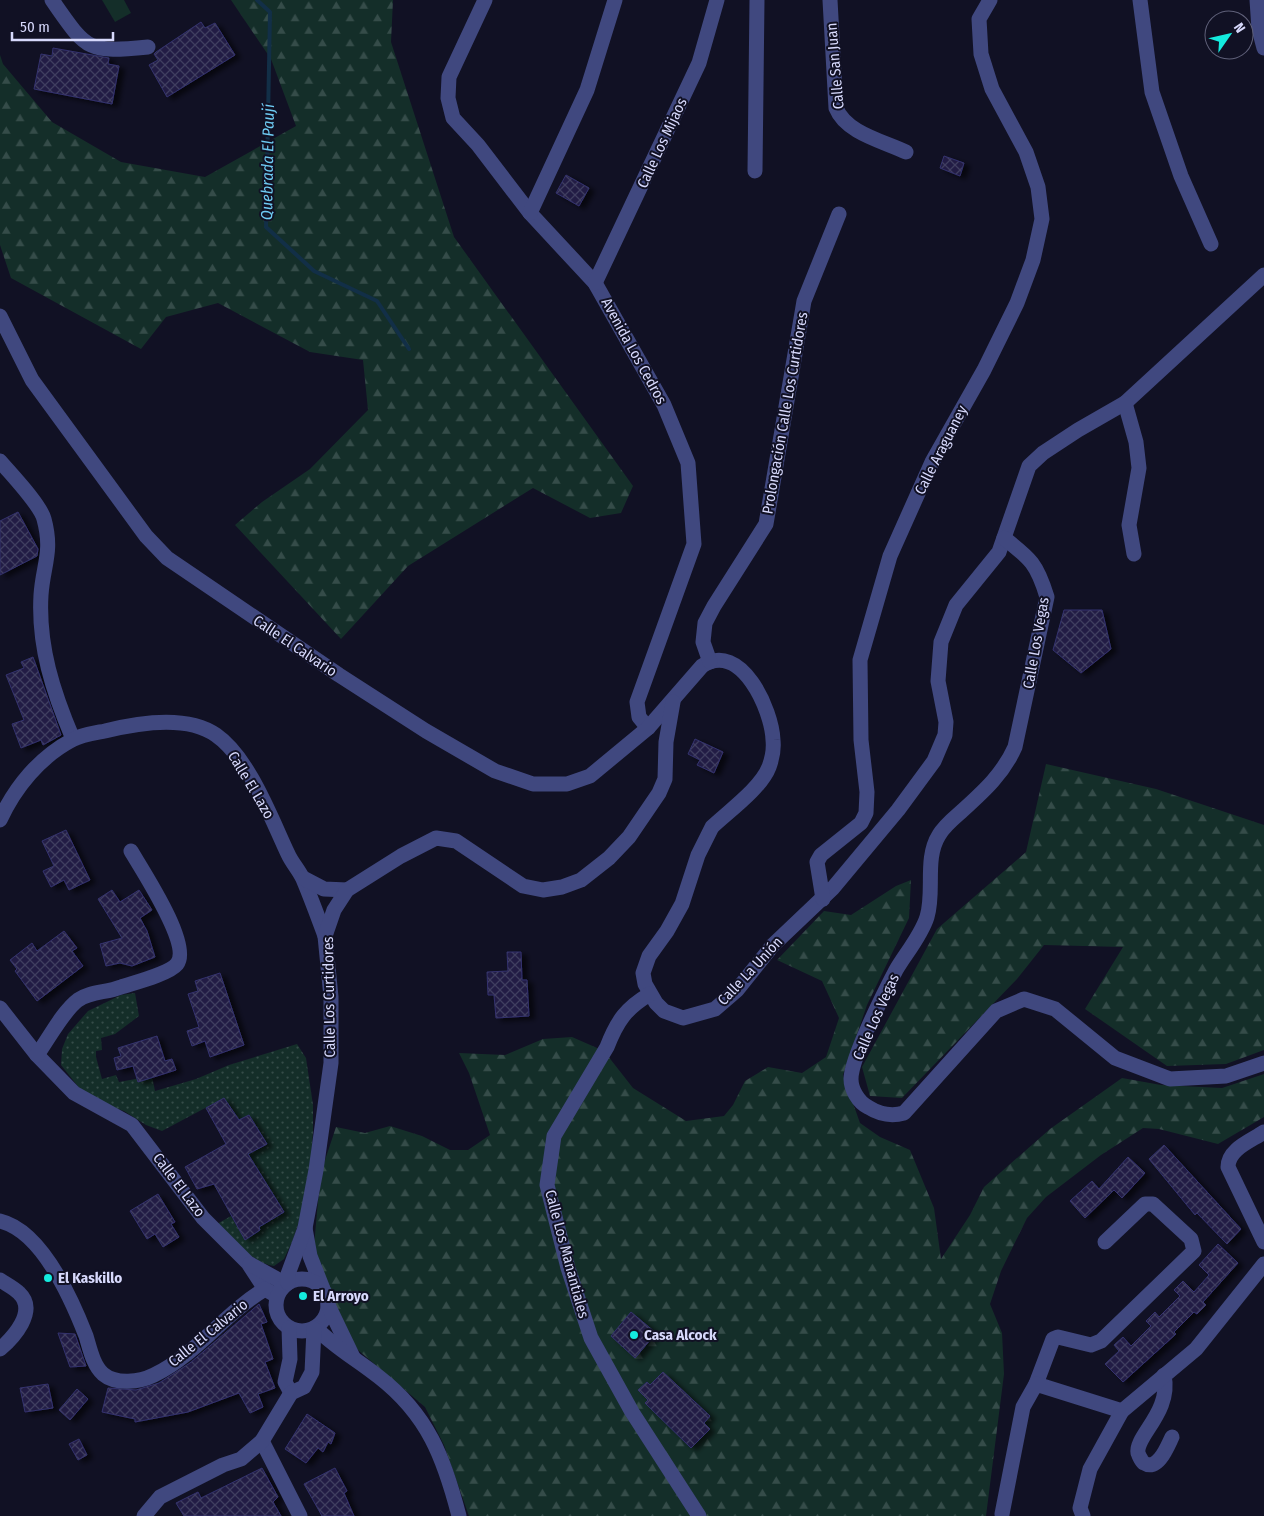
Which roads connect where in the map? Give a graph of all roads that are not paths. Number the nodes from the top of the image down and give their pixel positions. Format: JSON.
{"nodes":[{"id":1,"x":52,"y":0,"type":"edge"},
{"id":2,"x":484,"y":0,"type":"edge"},
{"id":3,"x":615,"y":0,"type":"edge"},
{"id":4,"x":717,"y":0,"type":"edge"},
{"id":5,"x":757,"y":0,"type":"edge"},
{"id":6,"x":830,"y":0,"type":"edge"},
{"id":7,"x":990,"y":0,"type":"edge"},
{"id":8,"x":1140,"y":0,"type":"edge"},
{"id":9,"x":1257,"y":0,"type":"edge"},
{"id":10,"x":148,"y":47,"type":"dead end"},
{"id":11,"x":1264,"y":48,"type":"edge"},
{"id":12,"x":906,"y":152,"type":"dead end"},
{"id":13,"x":755,"y":171,"type":"dead end"},
{"id":14,"x":530,"y":212,"type":"junction"},
{"id":15,"x":839,"y":214,"type":"dead end"},
{"id":16,"x":1211,"y":244,"type":"dead end"},
{"id":17,"x":1264,"y":274,"type":"edge"},
{"id":18,"x":595,"y":283,"type":"junction"},
{"id":19,"x":0,"y":316,"type":"edge"},
{"id":20,"x":1125,"y":403,"type":"junction"},
{"id":21,"x":0,"y":461,"type":"edge"},
{"id":22,"x":1004,"y":538,"type":"junction"},
{"id":23,"x":1134,"y":554,"type":"dead end"},
{"id":24,"x":710,"y":662,"type":"junction"},
{"id":25,"x":676,"y":696,"type":"junction"},
{"id":26,"x":648,"y":728,"type":"junction"},
{"id":27,"x":73,"y":739,"type":"junction"},
{"id":28,"x":666,"y":742,"type":"junction"},
{"id":29,"x":0,"y":820,"type":"edge"},
{"id":30,"x":131,"y":851,"type":"dead end"},
{"id":31,"x":302,"y":878,"type":"junction"},
{"id":32,"x":347,"y":890,"type":"junction"},
{"id":33,"x":823,"y":899,"type":"junction"},
{"id":34,"x":325,"y":936,"type":"junction"},
{"id":35,"x":650,"y":994,"type":"junction"},
{"id":36,"x":0,"y":1008,"type":"edge"},
{"id":37,"x":37,"y":1056,"type":"junction"},
{"id":38,"x":1264,"y":1063,"type":"edge"},
{"id":39,"x":1264,"y":1132,"type":"edge"},
{"id":40,"x":0,"y":1221,"type":"edge"},
{"id":41,"x":305,"y":1228,"type":"junction"},
{"id":42,"x":1105,"y":1242,"type":"dead end"},
{"id":43,"x":1264,"y":1242,"type":"edge"},
{"id":44,"x":248,"y":1263,"type":"junction"},
{"id":45,"x":1264,"y":1264,"type":"edge"},
{"id":46,"x":0,"y":1280,"type":"edge"},
{"id":47,"x":279,"y":1288,"type":"junction"},
{"id":48,"x":323,"y":1289,"type":"junction"},
{"id":49,"x":328,"y":1305,"type":"junction"},
{"id":50,"x":288,"y":1328,"type":"junction"},
{"id":51,"x":315,"y":1328,"type":"junction"},
{"id":52,"x":0,"y":1349,"type":"edge"},
{"id":53,"x":354,"y":1358,"type":"junction"},
{"id":54,"x":1164,"y":1375,"type":"junction"},
{"id":55,"x":1036,"y":1384,"type":"junction"},
{"id":56,"x":291,"y":1393,"type":"junction"},
{"id":57,"x":1122,"y":1411,"type":"junction"},
{"id":58,"x":1172,"y":1437,"type":"dead end"},
{"id":59,"x":262,"y":1441,"type":"junction"},
{"id":60,"x":1002,"y":1514,"type":"dead end"},
{"id":61,"x":144,"y":1516,"type":"edge"},
{"id":62,"x":300,"y":1516,"type":"edge"},
{"id":63,"x":459,"y":1516,"type":"edge"},
{"id":64,"x":699,"y":1516,"type":"edge"},
{"id":65,"x":1082,"y":1516,"type":"edge"}],
"edges":[{"from":1,"to":10,"type":"street"},
{"from":2,"to":14,"type":"street","name":"Avenida Los Cedros"},
{"from":3,"to":14,"type":"street"},
{"from":4,"to":18,"type":"street","name":"Calle Los Mijaos"},
{"from":5,"to":13,"type":"street"},
{"from":6,"to":12,"type":"street","name":"Calle San Juan"},
{"from":7,"to":33,"type":"street","name":"Calle Araguaney"},
{"from":8,"to":16,"type":"street"},
{"from":9,"to":11,"type":"street"},
{"from":14,"to":18,"type":"street","name":"Avenida Los Cedros"},
{"from":15,"to":24,"type":"street","name":"Prolongación Calle Los Curtidores"},
{"from":17,"to":20,"type":"street","name":"Calle La Unión"},
{"from":18,"to":26,"type":"street","name":"Avenida Los Cedros"},
{"from":19,"to":26,"type":"street","name":"Calle El Calvario"},
{"from":20,"to":22,"type":"street","name":"Calle La Unión"},
{"from":20,"to":23,"type":"street"},
{"from":21,"to":27,"type":"street"},
{"from":22,"to":33,"type":"street","name":"Calle La Unión"},
{"from":22,"to":38,"type":"street","name":"Calle Los Vegas"},
{"from":24,"to":25,"type":"street"},
{"from":24,"to":35,"type":"street","name":"Calle La Unión"},
{"from":25,"to":26,"type":"street","name":"Calle El Calvario"},
{"from":25,"to":28,"type":"street","name":"Calle Los Curtidores"},
{"from":26,"to":28,"type":"street"},
{"from":27,"to":29,"type":"street","name":"Calle El Lazo"},
{"from":27,"to":31,"type":"street","name":"Calle El Lazo"},
{"from":28,"to":32,"type":"street","name":"Calle Los Curtidores"},
{"from":30,"to":37,"type":"street"},
{"from":31,"to":32,"type":"street"},
{"from":31,"to":34,"type":"street","name":"Calle El Lazo"},
{"from":32,"to":34,"type":"street","name":"Calle Los Curtidores"},
{"from":33,"to":35,"type":"street","name":"Calle La Unión"},
{"from":34,"to":41,"type":"street","name":"Calle Los Curtidores"},
{"from":35,"to":64,"type":"street","name":"Calle Los Manantiales"},
{"from":36,"to":37,"type":"street","name":"Calle El Lazo"},
{"from":37,"to":44,"type":"street","name":"Calle El Lazo"},
{"from":39,"to":43,"type":"street"},
{"from":40,"to":47,"type":"street","name":"Calle El Calvario"},
{"from":41,"to":47,"type":"street","name":"Calle Los Curtidores"},
{"from":41,"to":48,"type":"street","name":"Calle Los Curtidores"},
{"from":42,"to":55,"type":"street"},
{"from":44,"to":47,"type":"street","name":"Calle El Lazo"},
{"from":44,"to":47,"type":"street","name":"Calle El Lazo"},
{"from":45,"to":54,"type":"street"},
{"from":46,"to":52,"type":"street"},
{"from":47,"to":48,"type":"street"},
{"from":47,"to":50,"type":"street"},
{"from":48,"to":49,"type":"street"},
{"from":49,"to":51,"type":"street"},
{"from":49,"to":53,"type":"street"},
{"from":50,"to":51,"type":"street"},
{"from":50,"to":56,"type":"street"},
{"from":51,"to":53,"type":"street"},
{"from":51,"to":56,"type":"street"},
{"from":53,"to":63,"type":"street"},
{"from":54,"to":57,"type":"street"},
{"from":54,"to":58,"type":"street"},
{"from":55,"to":57,"type":"street"},
{"from":55,"to":60,"type":"street"},
{"from":56,"to":59,"type":"street"},
{"from":57,"to":65,"type":"street"},
{"from":59,"to":61,"type":"street"},
{"from":59,"to":62,"type":"street"}]}
